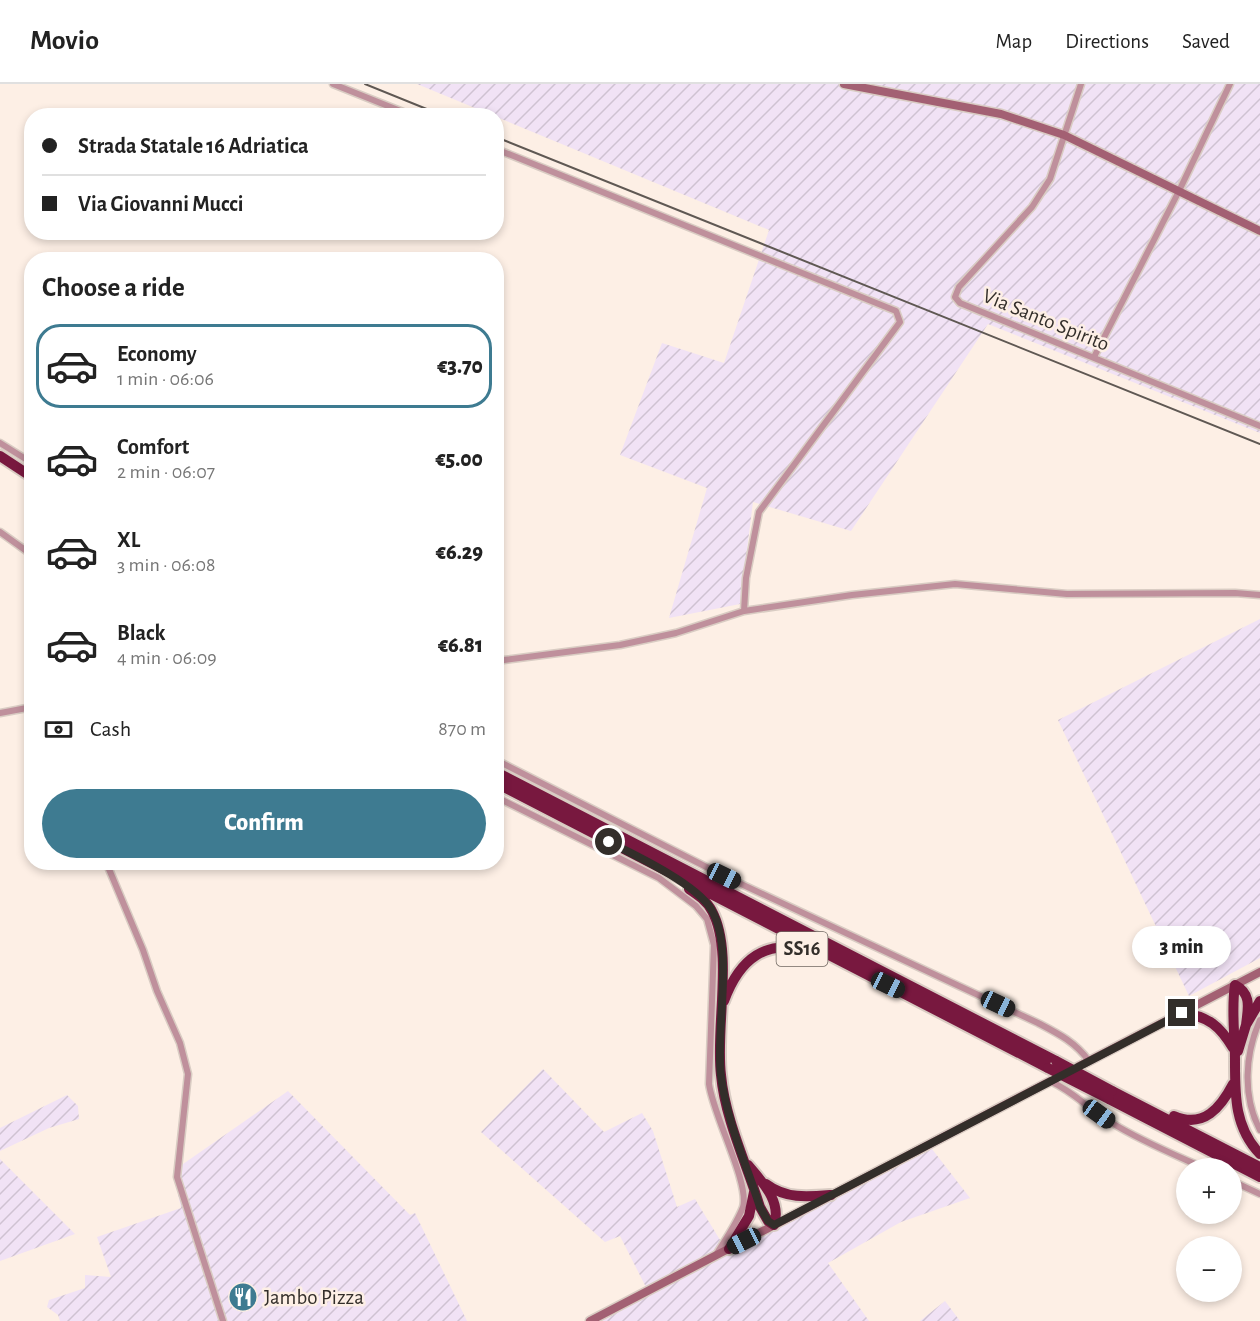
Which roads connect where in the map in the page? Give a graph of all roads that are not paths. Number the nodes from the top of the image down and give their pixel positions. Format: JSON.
{"nodes":[{"id":1,"x":333,"y":84,"type":"edge"},
{"id":2,"x":844,"y":84,"type":"edge"},
{"id":3,"x":1081,"y":84,"type":"edge"},
{"id":4,"x":1230,"y":84,"type":"edge"},
{"id":5,"x":393,"y":108,"type":"edge"},
{"id":6,"x":1064,"y":135,"type":"junction"},
{"id":7,"x":504,"y":152,"type":"edge"},
{"id":8,"x":1179,"y":191,"type":"junction"},
{"id":9,"x":1260,"y":230,"type":"edge"},
{"id":10,"x":1094,"y":357,"type":"junction"},
{"id":11,"x":1260,"y":426,"type":"edge"},
{"id":12,"x":0,"y":442,"type":"edge"},
{"id":13,"x":0,"y":456,"type":"edge"},
{"id":14,"x":24,"y":458,"type":"edge"},
{"id":15,"x":0,"y":463,"type":"edge"},
{"id":16,"x":24,"y":472,"type":"edge"},
{"id":17,"x":24,"y":479,"type":"edge"},
{"id":18,"x":0,"y":532,"type":"edge"},
{"id":19,"x":24,"y":549,"type":"edge"},
{"id":20,"x":1260,"y":595,"type":"edge"},
{"id":21,"x":744,"y":611,"type":"junction"},
{"id":22,"x":504,"y":660,"type":"edge"},
{"id":23,"x":24,"y":708,"type":"edge"},
{"id":24,"x":0,"y":713,"type":"edge"},
{"id":25,"x":504,"y":764,"type":"edge"},
{"id":26,"x":504,"y":776,"type":"edge"},
{"id":27,"x":504,"y":787,"type":"edge"},
{"id":28,"x":504,"y":800,"type":"edge"},
{"id":29,"x":650,"y":863,"type":"junction"},
{"id":30,"x":109,"y":870,"type":"edge"},
{"id":31,"x":1260,"y":972,"type":"edge"},
{"id":32,"x":1235,"y":985,"type":"junction"},
{"id":33,"x":907,"y":994,"type":"junction"},
{"id":34,"x":1260,"y":1001,"type":"edge"},
{"id":35,"x":720,"y":1010,"type":"junction"},
{"id":36,"x":1182,"y":1013,"type":"junction"},
{"id":37,"x":1260,"y":1020,"type":"edge"},
{"id":38,"x":1246,"y":1025,"type":"junction"},
{"id":39,"x":1235,"y":1055,"type":"junction"},
{"id":40,"x":1089,"y":1061,"type":"junction"},
{"id":41,"x":1052,"y":1065,"type":"junction"},
{"id":42,"x":1050,"y":1081,"type":"junction"},
{"id":43,"x":1234,"y":1083,"type":"junction"},
{"id":44,"x":1111,"y":1095,"type":"junction"},
{"id":45,"x":1260,"y":1130,"type":"edge"},
{"id":46,"x":1260,"y":1154,"type":"edge"},
{"id":47,"x":1184,"y":1158,"type":"edge"},
{"id":48,"x":1260,"y":1167,"type":"edge"},
{"id":49,"x":1260,"y":1177,"type":"edge"},
{"id":50,"x":757,"y":1184,"type":"junction"},
{"id":51,"x":1242,"y":1186,"type":"edge"},
{"id":52,"x":1260,"y":1194,"type":"edge"},
{"id":53,"x":831,"y":1195,"type":"junction"},
{"id":54,"x":774,"y":1225,"type":"junction"},
{"id":55,"x":729,"y":1249,"type":"junction"},
{"id":56,"x":716,"y":1255,"type":"junction"},
{"id":57,"x":223,"y":1321,"type":"edge"},
{"id":58,"x":590,"y":1321,"type":"edge"}],
"edges":[{"from":1,"to":5,"type":"street"},
{"from":2,"to":6,"type":"main road"},
{"from":3,"to":6,"type":"street","name":"Via Santo Spirito"},
{"from":4,"to":8,"type":"street"},
{"from":6,"to":8,"type":"main road"},
{"from":6,"to":10,"type":"street","name":"Via Santo Spirito"},
{"from":7,"to":21,"type":"street"},
{"from":8,"to":9,"type":"main road"},
{"from":8,"to":10,"type":"street"},
{"from":10,"to":11,"type":"street","name":"Via Santo Spirito"},
{"from":12,"to":14,"type":"street"},
{"from":13,"to":16,"type":"highway"},
{"from":15,"to":17,"type":"highway"},
{"from":18,"to":19,"type":"street"},
{"from":20,"to":21,"type":"street"},
{"from":21,"to":22,"type":"street"},
{"from":23,"to":24,"type":"street"},
{"from":25,"to":40,"type":"street"},
{"from":26,"to":41,"type":"highway","number":"SS16"},
{"from":27,"to":29,"type":"highway","number":"SS16"},
{"from":28,"to":56,"type":"street"},
{"from":29,"to":33,"type":"highway","number":"SS16"},
{"from":29,"to":35,"type":"highway","number":"SS16"},
{"from":30,"to":57,"type":"street"},
{"from":31,"to":32,"type":"main road"},
{"from":32,"to":36,"type":"main road"},
{"from":32,"to":38,"type":"highway"},
{"from":32,"to":39,"type":"highway"},
{"from":33,"to":35,"type":"highway","number":"SS16"},
{"from":33,"to":41,"type":"highway","number":"SS16"},
{"from":34,"to":38,"type":"highway"},
{"from":35,"to":50,"type":"highway","number":"SS16"},
{"from":36,"to":39,"type":"highway"},
{"from":36,"to":40,"type":"main road"},
{"from":37,"to":45,"type":"street"},
{"from":38,"to":39,"type":"highway"},
{"from":39,"to":43,"type":"highway"},
{"from":40,"to":42,"type":"main road"},
{"from":41,"to":44,"type":"highway","number":"SS16","bridge":true},
{"from":42,"to":47,"type":"street"},
{"from":42,"to":53,"type":"main road"},
{"from":43,"to":44,"type":"highway","number":"SS16"},
{"from":43,"to":46,"type":"highway"},
{"from":44,"to":48,"type":"highway","number":"SS16"},
{"from":44,"to":49,"type":"highway","number":"SS16"},
{"from":50,"to":53,"type":"highway","number":"SS16"},
{"from":50,"to":54,"type":"highway","number":"SS16"},
{"from":50,"to":55,"type":"highway"},
{"from":51,"to":52,"type":"street"},
{"from":53,"to":54,"type":"main road"},
{"from":54,"to":55,"type":"main road"},
{"from":55,"to":56,"type":"main road"},
{"from":56,"to":58,"type":"main road"}]}
